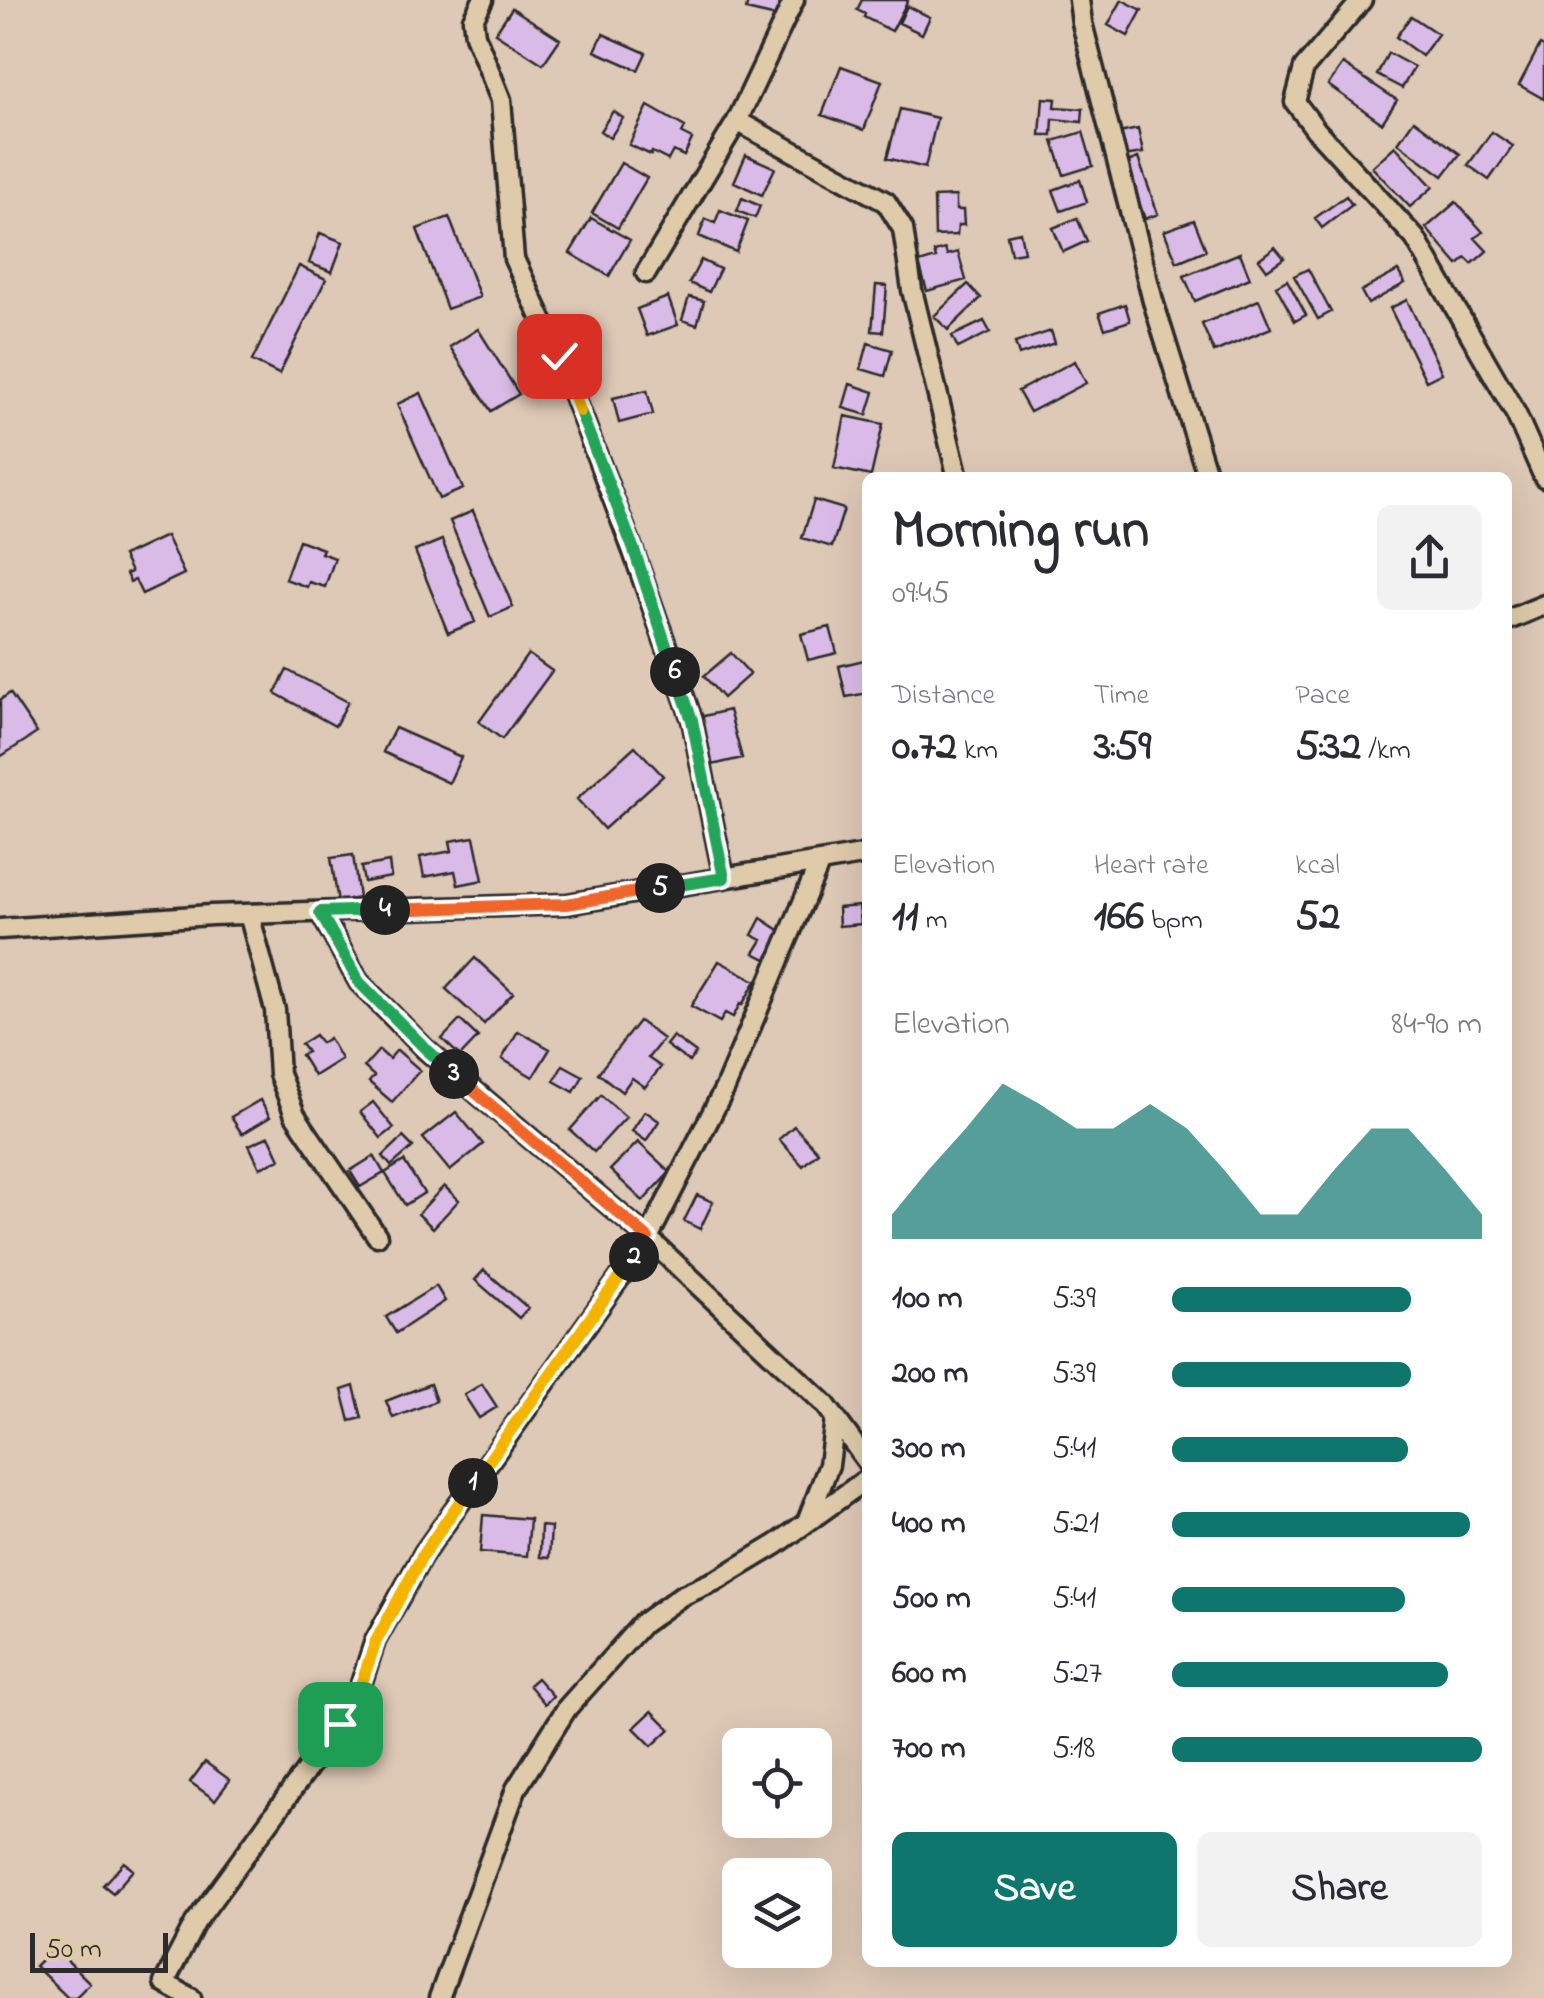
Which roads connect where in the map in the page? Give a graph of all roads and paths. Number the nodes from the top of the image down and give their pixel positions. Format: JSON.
{"nodes":[{"id":1,"x":483,"y":0,"type":"edge"},
{"id":2,"x":794,"y":0,"type":"edge"},
{"id":3,"x":1079,"y":0,"type":"edge"},
{"id":4,"x":1362,"y":0,"type":"edge"},
{"id":5,"x":737,"y":122,"type":"junction"},
{"id":6,"x":646,"y":273,"type":"dead end"},
{"id":7,"x":957,"y":472,"type":"edge"},
{"id":8,"x":1206,"y":472,"type":"edge"},
{"id":9,"x":1544,"y":477,"type":"edge"},
{"id":10,"x":1544,"y":605,"type":"edge"},
{"id":11,"x":1512,"y":618,"type":"edge"},
{"id":12,"x":862,"y":855,"type":"edge"},
{"id":13,"x":820,"y":862,"type":"junction"},
{"id":14,"x":724,"y":878,"type":"junction"},
{"id":15,"x":320,"y":912,"type":"junction"},
{"id":16,"x":249,"y":914,"type":"junction"},
{"id":17,"x":0,"y":930,"type":"edge"},
{"id":18,"x":376,"y":1236,"type":"dead end"},
{"id":19,"x":648,"y":1238,"type":"junction"},
{"id":20,"x":835,"y":1419,"type":"junction"},
{"id":21,"x":862,"y":1456,"type":"edge"},
{"id":22,"x":862,"y":1482,"type":"edge"},
{"id":23,"x":808,"y":1519,"type":"junction"},
{"id":24,"x":191,"y":1998,"type":"edge"},
{"id":25,"x":439,"y":1998,"type":"edge"}],
"edges":[{"from":1,"to":14,"type":"street"},
{"from":2,"to":5,"type":"street"},
{"from":3,"to":8,"type":"street"},
{"from":4,"to":9,"type":"street"},
{"from":5,"to":6,"type":"street"},
{"from":5,"to":7,"type":"street"},
{"from":10,"to":11,"type":"street"},
{"from":12,"to":13,"type":"street"},
{"from":13,"to":14,"type":"street"},
{"from":13,"to":19,"type":"street"},
{"from":14,"to":15,"type":"street"},
{"from":15,"to":16,"type":"street"},
{"from":15,"to":19,"type":"street"},
{"from":16,"to":17,"type":"street"},
{"from":16,"to":18,"type":"street"},
{"from":19,"to":20,"type":"street"},
{"from":19,"to":24,"type":"street"},
{"from":20,"to":21,"type":"street"},
{"from":20,"to":23,"type":"street"},
{"from":22,"to":23,"type":"street"},
{"from":23,"to":25,"type":"street"}]}
